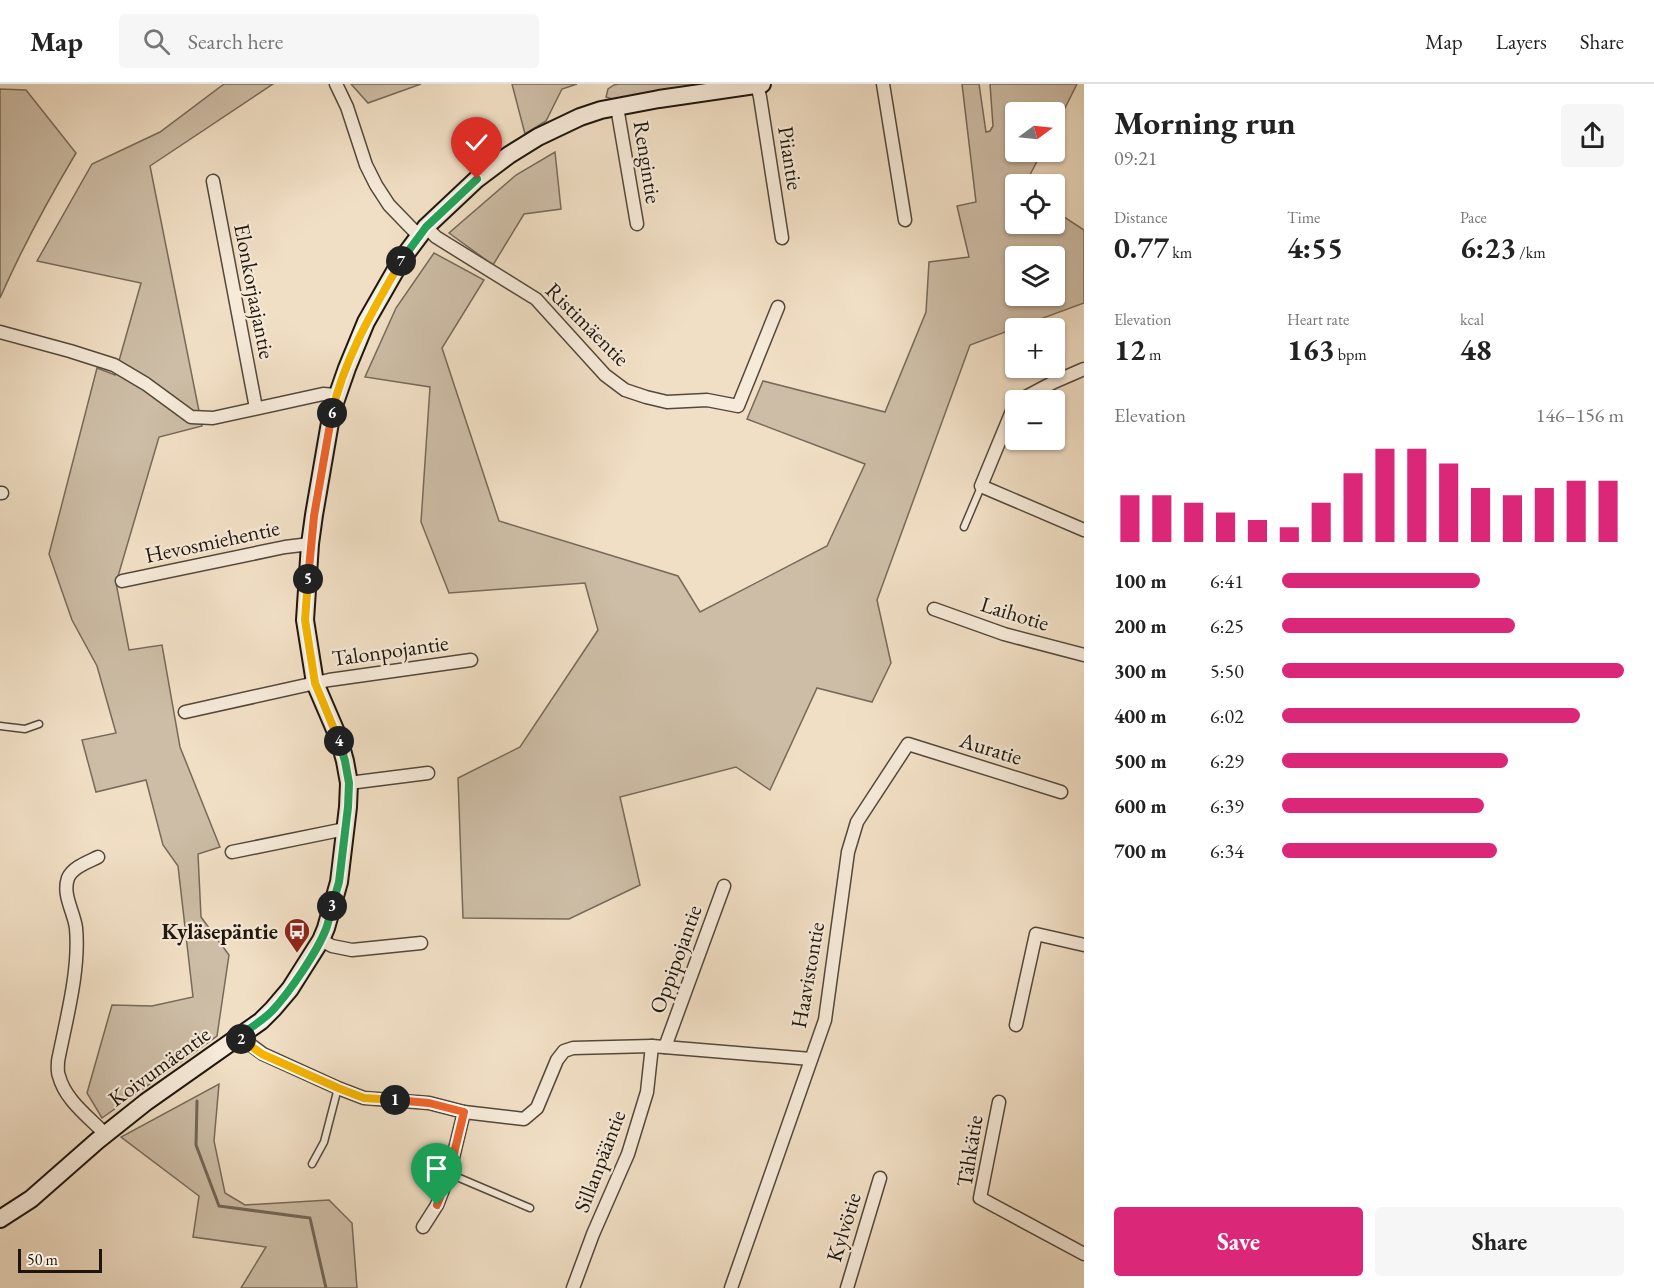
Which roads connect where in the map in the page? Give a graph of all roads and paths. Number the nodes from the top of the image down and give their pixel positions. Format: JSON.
{"nodes":[{"id":1,"x":336,"y":84,"type":"edge"},
{"id":2,"x":760,"y":84,"type":"edge"},
{"id":3,"x":883,"y":84,"type":"edge"},
{"id":4,"x":617,"y":107,"type":"junction"},
{"id":5,"x":213,"y":181,"type":"dead end"},
{"id":6,"x":905,"y":220,"type":"dead end"},
{"id":7,"x":636,"y":224,"type":"dead end"},
{"id":8,"x":422,"y":232,"type":"junction"},
{"id":9,"x":782,"y":238,"type":"dead end"},
{"id":10,"x":778,"y":308,"type":"dead end"},
{"id":11,"x":0,"y":332,"type":"edge"},
{"id":12,"x":1084,"y":369,"type":"edge"},
{"id":13,"x":1039,"y":390,"type":"edge"},
{"id":14,"x":337,"y":395,"type":"junction"},
{"id":15,"x":255,"y":408,"type":"junction"},
{"id":16,"x":1005,"y":428,"type":"edge"},
{"id":17,"x":981,"y":486,"type":"junction"},
{"id":18,"x":964,"y":527,"type":"dead end"},
{"id":19,"x":1084,"y":530,"type":"edge"},
{"id":20,"x":310,"y":544,"type":"junction"},
{"id":21,"x":122,"y":581,"type":"dead end"},
{"id":22,"x":934,"y":609,"type":"dead end"},
{"id":23,"x":1084,"y":655,"type":"edge"},
{"id":24,"x":471,"y":660,"type":"dead end"},
{"id":25,"x":315,"y":683,"type":"junction"},
{"id":26,"x":185,"y":712,"type":"dead end"},
{"id":27,"x":39,"y":724,"type":"dead end"},
{"id":28,"x":0,"y":726,"type":"edge"},
{"id":29,"x":908,"y":744,"type":"joint"},
{"id":30,"x":429,"y":773,"type":"dead end"},
{"id":31,"x":349,"y":783,"type":"junction"},
{"id":32,"x":1061,"y":792,"type":"dead end"},
{"id":33,"x":345,"y":829,"type":"junction"},
{"id":34,"x":232,"y":852,"type":"dead end"},
{"id":35,"x":98,"y":857,"type":"dead end"},
{"id":36,"x":724,"y":886,"type":"dead end"},
{"id":37,"x":321,"y":940,"type":"junction"},
{"id":38,"x":421,"y":943,"type":"dead end"},
{"id":39,"x":1084,"y":945,"type":"edge"},
{"id":40,"x":1016,"y":1025,"type":"dead end"},
{"id":41,"x":239,"y":1036,"type":"junction"},
{"id":42,"x":659,"y":1046,"type":"junction"},
{"id":43,"x":811,"y":1059,"type":"junction"},
{"id":44,"x":338,"y":1088,"type":"junction"},
{"id":45,"x":999,"y":1102,"type":"dead end"},
{"id":46,"x":464,"y":1112,"type":"junction"},
{"id":47,"x":105,"y":1134,"type":"junction"},
{"id":48,"x":312,"y":1164,"type":"dead end"},
{"id":49,"x":449,"y":1174,"type":"junction"},
{"id":50,"x":880,"y":1178,"type":"dead end"},
{"id":51,"x":530,"y":1209,"type":"dead end"},
{"id":52,"x":0,"y":1219,"type":"edge"},
{"id":53,"x":423,"y":1227,"type":"dead end"},
{"id":54,"x":1084,"y":1254,"type":"edge"},
{"id":55,"x":573,"y":1288,"type":"edge"},
{"id":56,"x":731,"y":1288,"type":"edge"},
{"id":57,"x":847,"y":1288,"type":"edge"}],
"edges":[{"from":1,"to":8,"type":"street"},
{"from":2,"to":4,"type":"street","name":"Koivumäentie"},
{"from":2,"to":9,"type":"street","name":"Piiantie"},
{"from":3,"to":6,"type":"street"},
{"from":4,"to":7,"type":"street","name":"Rengintie"},
{"from":4,"to":8,"type":"street","name":"Koivumäentie"},
{"from":5,"to":15,"type":"street","name":"Elonkorjaajantie"},
{"from":8,"to":10,"type":"street","name":"Ristimäentie"},
{"from":8,"to":14,"type":"street","name":"Koivumäentie"},
{"from":11,"to":15,"type":"street"},
{"from":12,"to":13,"type":"street"},
{"from":14,"to":15,"type":"street"},
{"from":14,"to":20,"type":"street","name":"Koivumäentie"},
{"from":16,"to":17,"type":"street"},
{"from":17,"to":18,"type":"lane"},
{"from":17,"to":19,"type":"street"},
{"from":20,"to":21,"type":"street","name":"Hevosmiehentie"},
{"from":20,"to":25,"type":"street","name":"Koivumäentie"},
{"from":22,"to":23,"type":"street","name":"Laihotie"},
{"from":24,"to":25,"type":"street","name":"Talonpojantie"},
{"from":25,"to":26,"type":"street","name":"Talonpojantie"},
{"from":25,"to":31,"type":"street","name":"Koivumäentie"},
{"from":27,"to":28,"type":"lane"},
{"from":29,"to":32,"type":"street","name":"Auratie"},
{"from":29,"to":43,"type":"street","name":"Haavistontie"},
{"from":30,"to":31,"type":"street"},
{"from":31,"to":33,"type":"street","name":"Koivumäentie"},
{"from":33,"to":34,"type":"street"},
{"from":33,"to":37,"type":"street","name":"Koivumäentie"},
{"from":35,"to":47,"type":"street"},
{"from":36,"to":42,"type":"street","name":"Oppipojantie"},
{"from":37,"to":38,"type":"street"},
{"from":37,"to":41,"type":"street","name":"Koivumäentie"},
{"from":39,"to":40,"type":"street"},
{"from":41,"to":44,"type":"street"},
{"from":41,"to":47,"type":"street","name":"Koivumäentie"},
{"from":42,"to":43,"type":"street"},
{"from":42,"to":46,"type":"street"},
{"from":42,"to":55,"type":"street","name":"Sillanpääntie"},
{"from":43,"to":56,"type":"street","name":"Haavistontie"},
{"from":44,"to":46,"type":"street"},
{"from":44,"to":48,"type":"lane"},
{"from":45,"to":54,"type":"street","name":"Tähkätie"},
{"from":46,"to":49,"type":"street"},
{"from":47,"to":52,"type":"street","name":"Koivumäentie"},
{"from":49,"to":51,"type":"lane"},
{"from":49,"to":53,"type":"street"},
{"from":50,"to":57,"type":"street","name":"Kylvötie"}]}
